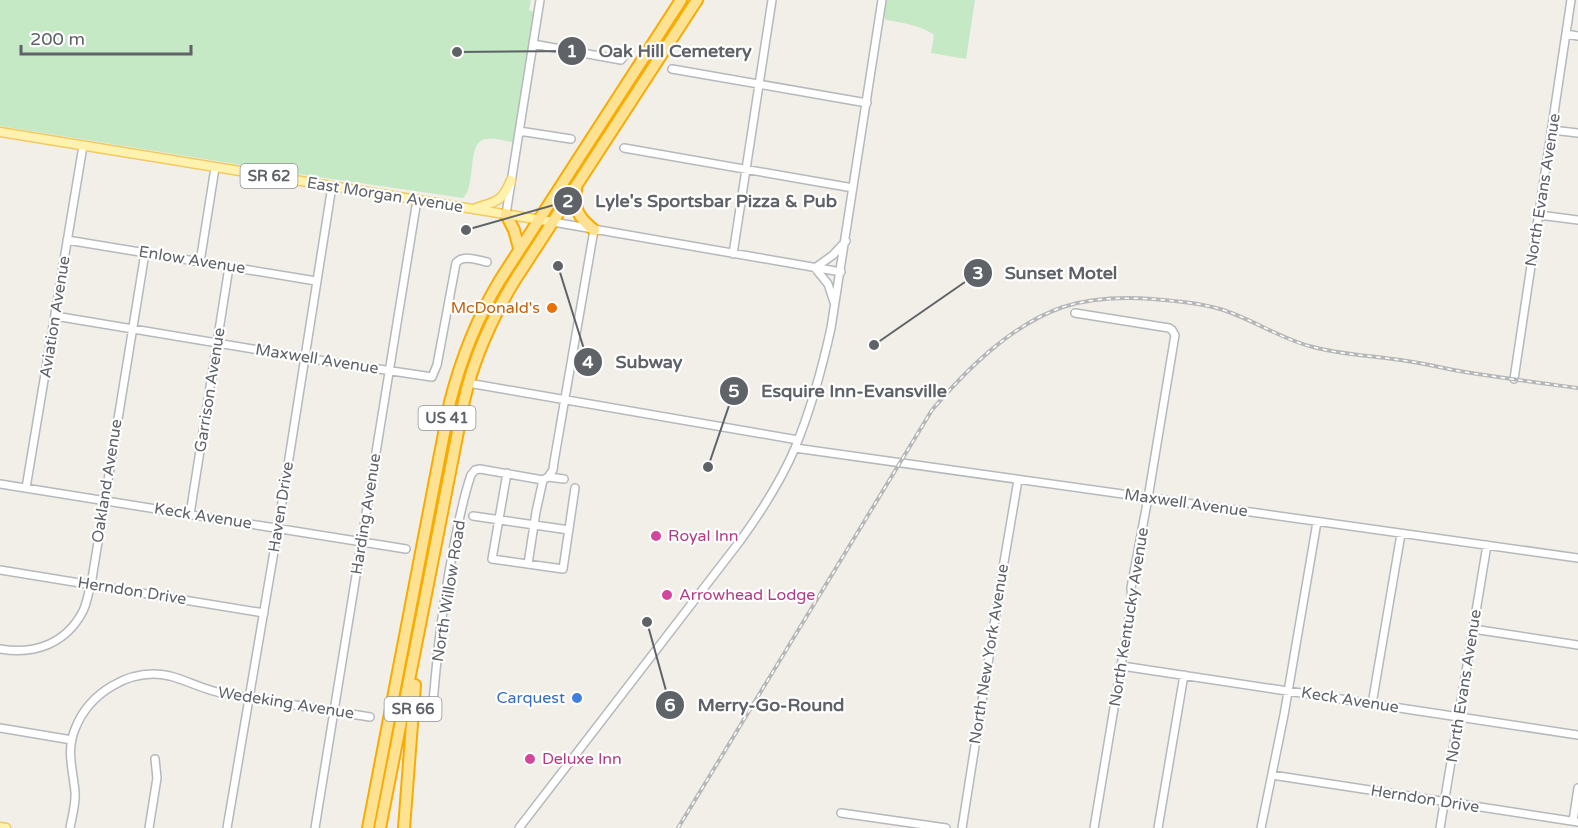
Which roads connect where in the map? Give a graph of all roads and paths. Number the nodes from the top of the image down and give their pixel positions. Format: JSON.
{"nodes":[{"id":1,"x":540,"y":0,"type":"edge"},
{"id":2,"x":681,"y":0,"type":"edge"},
{"id":3,"x":697,"y":0,"type":"edge"},
{"id":4,"x":772,"y":0,"type":"edge"},
{"id":5,"x":882,"y":0,"type":"edge"},
{"id":6,"x":1571,"y":0,"type":"edge"},
{"id":7,"x":1566,"y":34,"type":"junction"},
{"id":8,"x":1578,"y":36,"type":"edge"},
{"id":9,"x":533,"y":44,"type":"junction"},
{"id":10,"x":622,"y":58,"type":"dead end"},
{"id":11,"x":672,"y":69,"type":"dead end"},
{"id":12,"x":759,"y":84,"type":"junction"},
{"id":13,"x":867,"y":104,"type":"junction"},
{"id":14,"x":1552,"y":130,"type":"junction"},
{"id":15,"x":519,"y":131,"type":"junction"},
{"id":16,"x":0,"y":132,"type":"edge"},
{"id":17,"x":1578,"y":133,"type":"edge"},
{"id":18,"x":571,"y":139,"type":"dead end"},
{"id":19,"x":83,"y":146,"type":"junction"},
{"id":20,"x":624,"y":148,"type":"dead end"},
{"id":21,"x":215,"y":168,"type":"junction"},
{"id":22,"x":747,"y":169,"type":"junction"},
{"id":23,"x":511,"y":180,"type":"junction"},
{"id":24,"x":332,"y":186,"type":"junction"},
{"id":25,"x":576,"y":187,"type":"junction"},
{"id":26,"x":854,"y":188,"type":"junction"},
{"id":27,"x":417,"y":200,"type":"junction"},
{"id":28,"x":474,"y":209,"type":"junction"},
{"id":29,"x":506,"y":214,"type":"junction"},
{"id":30,"x":1539,"y":215,"type":"junction"},
{"id":31,"x":538,"y":220,"type":"junction"},
{"id":32,"x":1578,"y":220,"type":"edge"},
{"id":33,"x":553,"y":222,"type":"junction"},
{"id":34,"x":594,"y":230,"type":"junction"},
{"id":35,"x":68,"y":240,"type":"junction"},
{"id":36,"x":846,"y":241,"type":"junction"},
{"id":37,"x":519,"y":248,"type":"junction"},
{"id":38,"x":145,"y":253,"type":"junction"},
{"id":39,"x":733,"y":254,"type":"junction"},
{"id":40,"x":200,"y":262,"type":"junction"},
{"id":41,"x":487,"y":262,"type":"dead end"},
{"id":42,"x":230,"y":267,"type":"junction"},
{"id":43,"x":815,"y":268,"type":"junction"},
{"id":44,"x":841,"y":272,"type":"junction"},
{"id":45,"x":316,"y":281,"type":"junction"},
{"id":46,"x":835,"y":307,"type":"junction"},
{"id":47,"x":1075,"y":313,"type":"dead end"},
{"id":48,"x":55,"y":316,"type":"junction"},
{"id":49,"x":132,"y":330,"type":"junction"},
{"id":50,"x":217,"y":343,"type":"junction"},
{"id":51,"x":305,"y":357,"type":"junction"},
{"id":52,"x":390,"y":370,"type":"junction"},
{"id":53,"x":1514,"y":380,"type":"dead end"},
{"id":54,"x":468,"y":383,"type":"junction"},
{"id":55,"x":565,"y":400,"type":"junction"},
{"id":56,"x":798,"y":440,"type":"junction"},
{"id":57,"x":795,"y":448,"type":"junction"},
{"id":58,"x":507,"y":472,"type":"junction"},
{"id":59,"x":545,"y":478,"type":"junction"},
{"id":60,"x":564,"y":479,"type":"dead end"},
{"id":61,"x":1018,"y":480,"type":"junction"},
{"id":62,"x":0,"y":484,"type":"edge"},
{"id":63,"x":26,"y":488,"type":"junction"},
{"id":64,"x":575,"y":488,"type":"dead end"},
{"id":65,"x":1148,"y":498,"type":"junction"},
{"id":66,"x":104,"y":501,"type":"junction"},
{"id":67,"x":189,"y":514,"type":"junction"},
{"id":68,"x":473,"y":516,"type":"dead end"},
{"id":69,"x":498,"y":519,"type":"junction"},
{"id":70,"x":1317,"y":522,"type":"junction"},
{"id":71,"x":534,"y":525,"type":"junction"},
{"id":72,"x":278,"y":528,"type":"junction"},
{"id":73,"x":569,"y":530,"type":"junction"},
{"id":74,"x":1401,"y":534,"type":"junction"},
{"id":75,"x":362,"y":542,"type":"junction"},
{"id":76,"x":1487,"y":545,"type":"junction"},
{"id":77,"x":406,"y":549,"type":"dead end"},
{"id":78,"x":1578,"y":558,"type":"edge"},
{"id":79,"x":528,"y":564,"type":"junction"},
{"id":80,"x":0,"y":570,"type":"edge"},
{"id":81,"x":91,"y":585,"type":"junction"},
{"id":82,"x":427,"y":590,"type":"junction"},
{"id":83,"x":264,"y":613,"type":"junction"},
{"id":84,"x":1473,"y":629,"type":"junction"},
{"id":85,"x":1578,"y":645,"type":"edge"},
{"id":86,"x":0,"y":649,"type":"edge"},
{"id":87,"x":1122,"y":666,"type":"junction"},
{"id":88,"x":1184,"y":675,"type":"junction"},
{"id":89,"x":1288,"y":691,"type":"junction"},
{"id":90,"x":250,"y":698,"type":"junction"},
{"id":91,"x":1372,"y":704,"type":"junction"},
{"id":92,"x":333,"y":711,"type":"junction"},
{"id":93,"x":432,"y":716,"type":"dead end"},
{"id":94,"x":370,"y":717,"type":"dead end"},
{"id":95,"x":1458,"y":717,"type":"junction"},
{"id":96,"x":0,"y":728,"type":"edge"},
{"id":97,"x":1578,"y":735,"type":"edge"},
{"id":98,"x":72,"y":740,"type":"junction"},
{"id":99,"x":154,"y":759,"type":"dead end"},
{"id":100,"x":1272,"y":776,"type":"junction"},
{"id":101,"x":1578,"y":788,"type":"edge"},
{"id":102,"x":1444,"y":801,"type":"junction"},
{"id":103,"x":842,"y":813,"type":"dead end"},
{"id":104,"x":1575,"y":821,"type":"edge"},
{"id":105,"x":0,"y":827,"type":"edge"},
{"id":106,"x":6,"y":828,"type":"edge"},
{"id":107,"x":70,"y":828,"type":"edge"},
{"id":108,"x":149,"y":828,"type":"edge"},
{"id":109,"x":227,"y":828,"type":"edge"},
{"id":110,"x":315,"y":828,"type":"edge"},
{"id":111,"x":368,"y":828,"type":"edge"},
{"id":112,"x":380,"y":828,"type":"edge"},
{"id":113,"x":404,"y":828,"type":"edge"},
{"id":114,"x":519,"y":828,"type":"edge"},
{"id":115,"x":946,"y":828,"type":"edge"},
{"id":116,"x":962,"y":828,"type":"edge"},
{"id":117,"x":1094,"y":828,"type":"edge"},
{"id":118,"x":1158,"y":828,"type":"edge"},
{"id":119,"x":1261,"y":828,"type":"edge"},
{"id":120,"x":1440,"y":828,"type":"edge"}],
"edges":[{"from":1,"to":9,"type":"street"},
{"from":2,"to":31,"type":"highway","number":"US 41"},
{"from":3,"to":25,"type":"highway","number":"US 41"},
{"from":4,"to":12,"type":"street"},
{"from":5,"to":13,"type":"street"},
{"from":6,"to":7,"type":"street","name":"North Evans Avenue"},
{"from":7,"to":8,"type":"street"},
{"from":7,"to":14,"type":"street","name":"North Evans Avenue"},
{"from":9,"to":10,"type":"street"},
{"from":9,"to":15,"type":"street"},
{"from":11,"to":12,"type":"street"},
{"from":12,"to":13,"type":"street"},
{"from":12,"to":22,"type":"street"},
{"from":13,"to":26,"type":"street"},
{"from":14,"to":17,"type":"street"},
{"from":14,"to":30,"type":"street","name":"North Evans Avenue"},
{"from":15,"to":18,"type":"street"},
{"from":15,"to":23,"type":"street"},
{"from":16,"to":19,"type":"main road","name":"East Morgan Avenue","number":"SR 62"},
{"from":19,"to":21,"type":"main road","name":"East Morgan Avenue","number":"SR 62"},
{"from":19,"to":35,"type":"street","name":"Aviation Avenue"},
{"from":20,"to":22,"type":"street"},
{"from":21,"to":24,"type":"main road","name":"East Morgan Avenue","number":"SR 62"},
{"from":21,"to":40,"type":"street"},
{"from":22,"to":26,"type":"street"},
{"from":22,"to":39,"type":"street"},
{"from":23,"to":28,"type":"main road"},
{"from":23,"to":29,"type":"street"},
{"from":24,"to":27,"type":"main road","name":"East Morgan Avenue","number":"SR 62"},
{"from":24,"to":45,"type":"street","name":"Haven Drive"},
{"from":25,"to":33,"type":"highway","number":"US 41"},
{"from":25,"to":34,"type":"highway"},
{"from":26,"to":36,"type":"street"},
{"from":27,"to":28,"type":"main road","name":"East Morgan Avenue","number":"SR 62"},
{"from":27,"to":52,"type":"street","name":"Harding Avenue"},
{"from":28,"to":29,"type":"main road","name":"East Morgan Avenue","number":"SR 62"},
{"from":29,"to":31,"type":"main road","name":"East Morgan Avenue","number":"SR 62"},
{"from":29,"to":37,"type":"highway"},
{"from":30,"to":32,"type":"street"},
{"from":30,"to":53,"type":"street","name":"North Evans Avenue"},
{"from":31,"to":33,"type":"main road","name":"East Morgan Avenue","number":"SR 62"},
{"from":31,"to":37,"type":"highway","number":"US 41"},
{"from":33,"to":34,"type":"street","name":"East Morgan Avenue"},
{"from":33,"to":54,"type":"highway","number":"US 41"},
{"from":34,"to":39,"type":"street","name":"East Morgan Avenue"},
{"from":34,"to":55,"type":"street"},
{"from":35,"to":38,"type":"street","name":"Enlow Avenue"},
{"from":35,"to":48,"type":"street","name":"Aviation Avenue"},
{"from":36,"to":43,"type":"street"},
{"from":36,"to":44,"type":"street"},
{"from":37,"to":111,"type":"highway","number":"US 41"},
{"from":38,"to":40,"type":"street","name":"Enlow Avenue"},
{"from":38,"to":49,"type":"street","name":"Oakland Avenue"},
{"from":39,"to":43,"type":"street","name":"East Morgan Avenue"},
{"from":40,"to":42,"type":"street","name":"Enlow Avenue"},
{"from":41,"to":52,"type":"street","name":"Maxwell Avenue"},
{"from":42,"to":45,"type":"street","name":"Enlow Avenue"},
{"from":42,"to":50,"type":"street","name":"Garrison Avenue"},
{"from":43,"to":44,"type":"street","name":"East Morgan Avenue"},
{"from":43,"to":46,"type":"street"},
{"from":44,"to":46,"type":"street"},
{"from":45,"to":51,"type":"street","name":"Haven Drive"},
{"from":46,"to":56,"type":"street"},
{"from":47,"to":65,"type":"street","name":"North Kentucky Avenue"},
{"from":48,"to":49,"type":"street","name":"Maxwell Avenue"},
{"from":48,"to":63,"type":"street","name":"Aviation Avenue"},
{"from":49,"to":50,"type":"street","name":"Maxwell Avenue"},
{"from":49,"to":66,"type":"street","name":"Oakland Avenue"},
{"from":50,"to":51,"type":"street","name":"Maxwell Avenue"},
{"from":50,"to":67,"type":"street","name":"Garrison Avenue"},
{"from":51,"to":52,"type":"street","name":"Maxwell Avenue"},
{"from":51,"to":72,"type":"street","name":"Haven Drive"},
{"from":52,"to":75,"type":"street","name":"Harding Avenue"},
{"from":54,"to":55,"type":"street"},
{"from":54,"to":82,"type":"highway","number":"US 41"},
{"from":55,"to":56,"type":"street"},
{"from":55,"to":59,"type":"street"},
{"from":56,"to":57,"type":"street"},
{"from":57,"to":61,"type":"street","name":"Maxwell Avenue"},
{"from":57,"to":114,"type":"street"},
{"from":58,"to":59,"type":"street"},
{"from":58,"to":69,"type":"street"},
{"from":58,"to":93,"type":"street","name":"North Willow Road"},
{"from":59,"to":60,"type":"street"},
{"from":59,"to":71,"type":"street"},
{"from":61,"to":65,"type":"street","name":"Maxwell Avenue"},
{"from":61,"to":116,"type":"street","name":"North New York Avenue"},
{"from":62,"to":63,"type":"street","name":"Keck Avenue"},
{"from":63,"to":66,"type":"street","name":"Keck Avenue"},
{"from":64,"to":73,"type":"street"},
{"from":65,"to":70,"type":"street","name":"Maxwell Avenue"},
{"from":65,"to":87,"type":"street","name":"North Kentucky Avenue"},
{"from":66,"to":67,"type":"street","name":"Keck Avenue"},
{"from":66,"to":81,"type":"street","name":"Oakland Avenue"},
{"from":67,"to":72,"type":"street","name":"Keck Avenue"},
{"from":68,"to":69,"type":"street"},
{"from":69,"to":71,"type":"street"},
{"from":69,"to":79,"type":"street"},
{"from":70,"to":74,"type":"street","name":"Maxwell Avenue"},
{"from":70,"to":89,"type":"street"},
{"from":71,"to":73,"type":"street"},
{"from":71,"to":79,"type":"street"},
{"from":72,"to":75,"type":"street","name":"Keck Avenue"},
{"from":72,"to":83,"type":"street","name":"Haven Drive"},
{"from":73,"to":79,"type":"street"},
{"from":74,"to":76,"type":"street","name":"Maxwell Avenue"},
{"from":74,"to":91,"type":"street"},
{"from":75,"to":77,"type":"street","name":"Keck Avenue"},
{"from":75,"to":92,"type":"street","name":"Harding Avenue"},
{"from":76,"to":78,"type":"street","name":"Maxwell Avenue"},
{"from":76,"to":84,"type":"street","name":"North Evans Avenue"},
{"from":80,"to":81,"type":"street","name":"Herndon Drive"},
{"from":81,"to":83,"type":"street","name":"Herndon Drive"},
{"from":81,"to":86,"type":"street","name":"Oakland Avenue"},
{"from":82,"to":112,"type":"highway","number":"US 41"},
{"from":82,"to":113,"type":"highway","number":"SR 66"},
{"from":83,"to":90,"type":"street","name":"Haven Drive"},
{"from":84,"to":85,"type":"street"},
{"from":84,"to":95,"type":"street","name":"North Evans Avenue"},
{"from":87,"to":88,"type":"street","name":"Keck Avenue"},
{"from":87,"to":117,"type":"street","name":"North Kentucky Avenue"},
{"from":88,"to":89,"type":"street","name":"Keck Avenue"},
{"from":88,"to":118,"type":"street"},
{"from":89,"to":91,"type":"street","name":"Keck Avenue"},
{"from":89,"to":100,"type":"street"},
{"from":90,"to":92,"type":"street","name":"Wedeking Avenue"},
{"from":90,"to":98,"type":"street","name":"Wedeking Avenue"},
{"from":90,"to":109,"type":"street","name":"Haven Drive"},
{"from":91,"to":95,"type":"street","name":"Keck Avenue"},
{"from":92,"to":94,"type":"street","name":"Wedeking Avenue"},
{"from":92,"to":110,"type":"street","name":"Harding Avenue"},
{"from":95,"to":97,"type":"street","name":"Keck Avenue"},
{"from":95,"to":102,"type":"street","name":"North Evans Avenue"},
{"from":96,"to":98,"type":"street"},
{"from":98,"to":107,"type":"street","name":"Wedeking Avenue"},
{"from":99,"to":108,"type":"street"},
{"from":100,"to":102,"type":"street","name":"Herndon Drive"},
{"from":100,"to":119,"type":"street"},
{"from":101,"to":104,"type":"street"},
{"from":102,"to":104,"type":"street","name":"Herndon Drive"},
{"from":102,"to":120,"type":"street","name":"North Evans Avenue"},
{"from":103,"to":115,"type":"street"},
{"from":105,"to":106,"type":"main road"}]}
